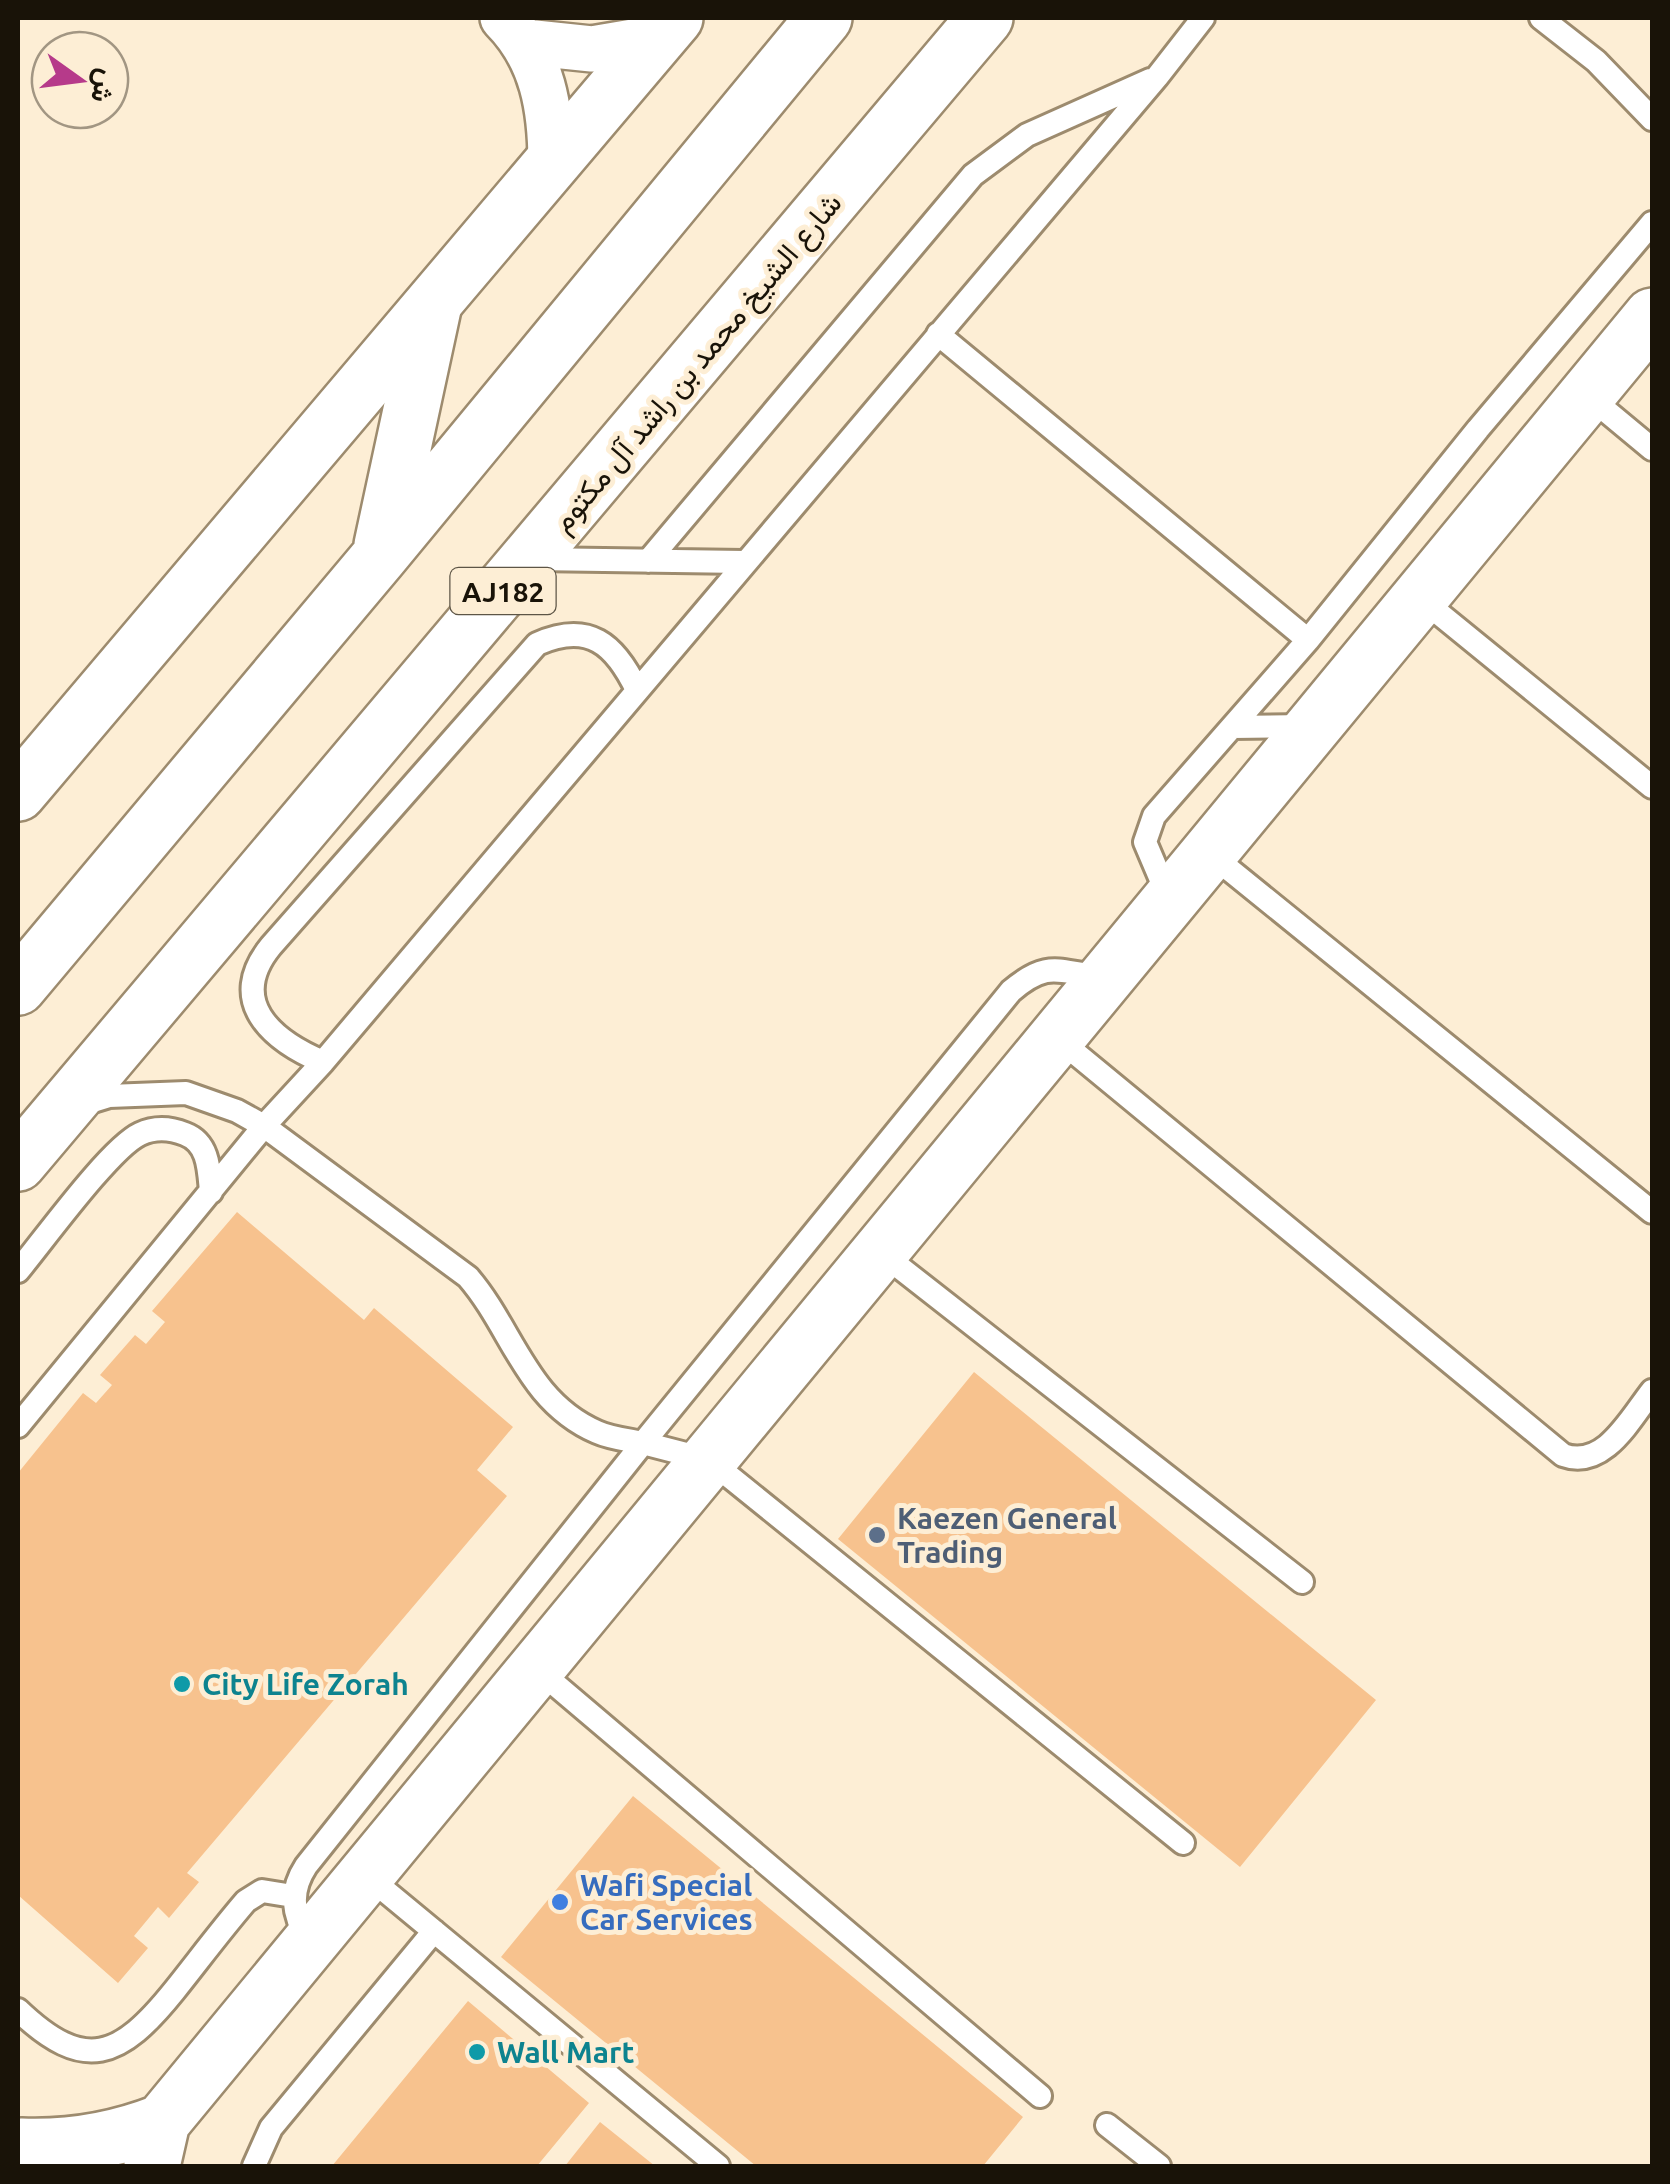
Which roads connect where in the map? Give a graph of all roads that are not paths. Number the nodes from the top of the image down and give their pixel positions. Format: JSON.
{"nodes":[{"id":1,"x":824,"y":18,"type":"edge"},
{"id":2,"x":986,"y":18,"type":"edge"},
{"id":3,"x":1203,"y":18,"type":"edge"},
{"id":4,"x":1541,"y":18,"type":"edge"},
{"id":5,"x":510,"y":24,"type":"edge"},
{"id":6,"x":666,"y":28,"type":"edge"},
{"id":7,"x":1156,"y":78,"type":"junction"},
{"id":8,"x":1652,"y":120,"type":"edge"},
{"id":9,"x":550,"y":164,"type":"junction"},
{"id":10,"x":1652,"y":223,"type":"edge"},
{"id":11,"x":434,"y":304,"type":"junction"},
{"id":12,"x":1652,"y":316,"type":"edge"},
{"id":13,"x":938,"y":334,"type":"junction"},
{"id":14,"x":1587,"y":395,"type":"junction"},
{"id":15,"x":1652,"y":449,"type":"edge"},
{"id":16,"x":380,"y":556,"type":"junction"},
{"id":17,"x":530,"y":559,"type":"junction"},
{"id":18,"x":648,"y":561,"type":"junction"},
{"id":19,"x":744,"y":562,"type":"junction"},
{"id":20,"x":1420,"y":598,"type":"junction"},
{"id":21,"x":1308,"y":640,"type":"junction"},
{"id":22,"x":637,"y":690,"type":"junction"},
{"id":23,"x":1232,"y":726,"type":"junction"},
{"id":24,"x":1315,"y":726,"type":"junction"},
{"id":25,"x":1652,"y":786,"type":"edge"},
{"id":26,"x":18,"y":793,"type":"edge"},
{"id":27,"x":1210,"y":853,"type":"junction"},
{"id":28,"x":1170,"y":902,"type":"junction"},
{"id":29,"x":1108,"y":976,"type":"junction"},
{"id":30,"x":18,"y":987,"type":"edge"},
{"id":31,"x":1057,"y":1038,"type":"junction"},
{"id":32,"x":323,"y":1062,"type":"junction"},
{"id":33,"x":65,"y":1109,"type":"junction"},
{"id":34,"x":264,"y":1126,"type":"junction"},
{"id":35,"x":18,"y":1163,"type":"edge"},
{"id":36,"x":211,"y":1192,"type":"junction"},
{"id":37,"x":1652,"y":1212,"type":"edge"},
{"id":38,"x":880,"y":1252,"type":"junction"},
{"id":39,"x":18,"y":1271,"type":"edge"},
{"id":40,"x":1652,"y":1392,"type":"edge"},
{"id":41,"x":18,"y":1426,"type":"edge"},
{"id":42,"x":643,"y":1443,"type":"junction"},
{"id":43,"x":709,"y":1460,"type":"junction"},
{"id":44,"x":1302,"y":1582,"type":"dead end"},
{"id":45,"x":537,"y":1669,"type":"junction"},
{"id":46,"x":1184,"y":1843,"type":"dead end"},
{"id":47,"x":366,"y":1875,"type":"junction"},
{"id":48,"x":302,"y":1920,"type":"junction"},
{"id":49,"x":434,"y":1931,"type":"junction"},
{"id":50,"x":18,"y":2010,"type":"edge"},
{"id":51,"x":1040,"y":2096,"type":"dead end"},
{"id":52,"x":1107,"y":2124,"type":"dead end"},
{"id":53,"x":157,"y":2144,"type":"edge"},
{"id":54,"x":28,"y":2152,"type":"edge"},
{"id":55,"x":254,"y":2166,"type":"edge"},
{"id":56,"x":718,"y":2166,"type":"edge"},
{"id":57,"x":1159,"y":2166,"type":"edge"}],
"edges":[{"from":1,"to":16,"type":"main road"},
{"from":2,"to":17,"type":"main road","name":"شارع الشيخ محمد بن راشد آل مكتوم","number":"AJ182"},
{"from":3,"to":7,"type":"lane"},
{"from":4,"to":8,"type":"lane"},
{"from":5,"to":6,"type":"street"},
{"from":5,"to":9,"type":"street"},
{"from":6,"to":9,"type":"main road"},
{"from":7,"to":13,"type":"lane"},
{"from":7,"to":18,"type":"lane"},
{"from":9,"to":11,"type":"main road"},
{"from":10,"to":21,"type":"lane"},
{"from":11,"to":16,"type":"main road"},
{"from":11,"to":26,"type":"main road"},
{"from":12,"to":14,"type":"main road"},
{"from":13,"to":19,"type":"lane"},
{"from":13,"to":21,"type":"lane"},
{"from":14,"to":15,"type":"lane"},
{"from":14,"to":20,"type":"main road"},
{"from":16,"to":30,"type":"main road"},
{"from":17,"to":18,"type":"lane"},
{"from":17,"to":33,"type":"main road","name":"شارع الشيخ محمد بن راشد آل مكتوم","number":"AJ182"},
{"from":18,"to":19,"type":"lane"},
{"from":19,"to":22,"type":"lane"},
{"from":20,"to":24,"type":"main road"},
{"from":20,"to":25,"type":"lane"},
{"from":21,"to":23,"type":"lane"},
{"from":22,"to":32,"type":"lane"},
{"from":22,"to":32,"type":"lane"},
{"from":23,"to":24,"type":"lane"},
{"from":23,"to":28,"type":"lane"},
{"from":24,"to":27,"type":"main road"},
{"from":27,"to":28,"type":"main road"},
{"from":27,"to":37,"type":"lane"},
{"from":28,"to":29,"type":"main road"},
{"from":29,"to":31,"type":"main road"},
{"from":29,"to":42,"type":"lane"},
{"from":31,"to":38,"type":"main road"},
{"from":31,"to":40,"type":"lane"},
{"from":32,"to":34,"type":"lane"},
{"from":33,"to":34,"type":"lane"},
{"from":33,"to":35,"type":"main road","name":"شارع الشيخ محمد بن راشد آل مكتوم","number":"AJ182"},
{"from":34,"to":36,"type":"lane"},
{"from":34,"to":42,"type":"lane"},
{"from":36,"to":39,"type":"lane"},
{"from":36,"to":41,"type":"lane"},
{"from":38,"to":43,"type":"main road"},
{"from":38,"to":44,"type":"lane"},
{"from":42,"to":43,"type":"lane"},
{"from":42,"to":48,"type":"lane"},
{"from":43,"to":45,"type":"main road"},
{"from":43,"to":46,"type":"lane"},
{"from":45,"to":47,"type":"main road"},
{"from":45,"to":51,"type":"lane"},
{"from":47,"to":48,"type":"main road"},
{"from":47,"to":49,"type":"lane"},
{"from":48,"to":50,"type":"lane"},
{"from":48,"to":53,"type":"main road"},
{"from":49,"to":55,"type":"lane"},
{"from":49,"to":56,"type":"lane"},
{"from":52,"to":57,"type":"lane"},
{"from":53,"to":54,"type":"main road"}]}
